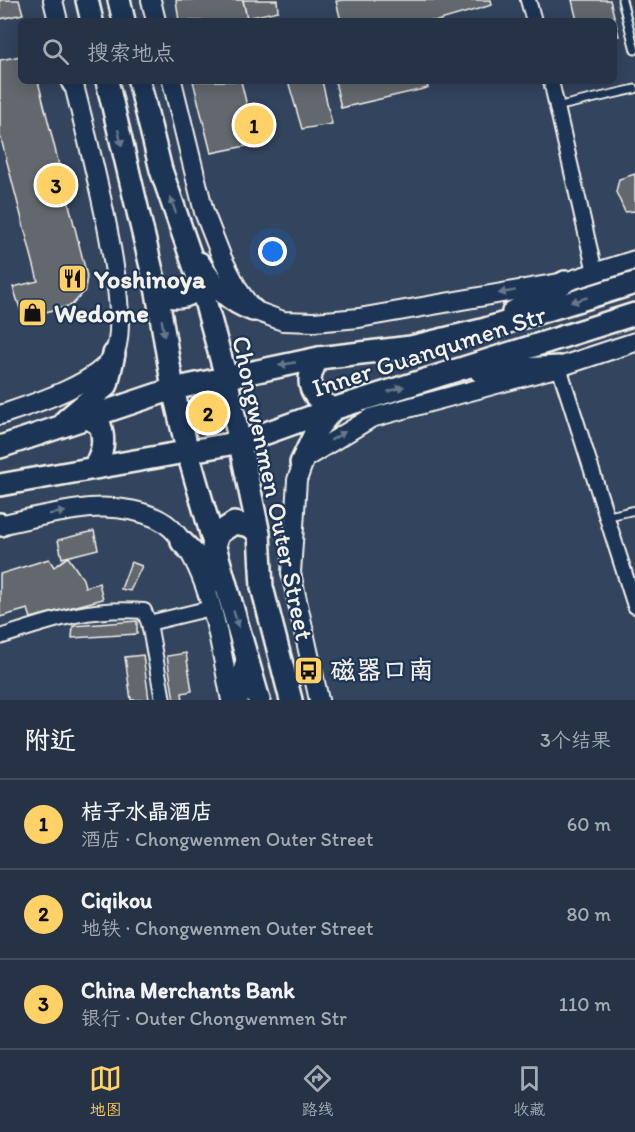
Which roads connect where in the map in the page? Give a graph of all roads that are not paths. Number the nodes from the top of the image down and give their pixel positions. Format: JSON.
{"nodes":[{"id":1,"x":53,"y":0,"type":"edge"},
{"id":2,"x":87,"y":0,"type":"edge"},
{"id":3,"x":119,"y":0,"type":"edge"},
{"id":4,"x":151,"y":0,"type":"edge"},
{"id":5,"x":528,"y":0,"type":"edge"},
{"id":6,"x":622,"y":0,"type":"edge"},
{"id":7,"x":57,"y":18,"type":"edge"},
{"id":8,"x":91,"y":18,"type":"edge"},
{"id":9,"x":123,"y":18,"type":"edge"},
{"id":10,"x":155,"y":18,"type":"edge"},
{"id":11,"x":533,"y":18,"type":"edge"},
{"id":12,"x":635,"y":50,"type":"edge"},
{"id":13,"x":73,"y":84,"type":"edge"},
{"id":14,"x":108,"y":84,"type":"edge"},
{"id":15,"x":140,"y":84,"type":"edge"},
{"id":16,"x":173,"y":84,"type":"edge"},
{"id":17,"x":552,"y":84,"type":"edge"},
{"id":18,"x":635,"y":89,"type":"edge"},
{"id":19,"x":556,"y":107,"type":"junction"},
{"id":20,"x":183,"y":236,"type":"junction"},
{"id":21,"x":635,"y":260,"type":"edge"},
{"id":22,"x":595,"y":272,"type":"junction"},
{"id":23,"x":565,"y":282,"type":"junction"},
{"id":24,"x":635,"y":283,"type":"edge"},
{"id":25,"x":201,"y":286,"type":"junction"},
{"id":26,"x":157,"y":292,"type":"junction"},
{"id":27,"x":253,"y":310,"type":"junction"},
{"id":28,"x":635,"y":315,"type":"edge"},
{"id":29,"x":482,"y":330,"type":"junction"},
{"id":30,"x":635,"y":342,"type":"edge"},
{"id":31,"x":114,"y":354,"type":"junction"},
{"id":32,"x":319,"y":358,"type":"junction"},
{"id":33,"x":559,"y":367,"type":"junction"},
{"id":34,"x":447,"y":373,"type":"junction"},
{"id":35,"x":226,"y":377,"type":"junction"},
{"id":36,"x":173,"y":389,"type":"junction"},
{"id":37,"x":333,"y":409,"type":"junction"},
{"id":38,"x":0,"y":415,"type":"edge"},
{"id":39,"x":87,"y":417,"type":"junction"},
{"id":40,"x":56,"y":428,"type":"junction"},
{"id":41,"x":241,"y":442,"type":"junction"},
{"id":42,"x":0,"y":447,"type":"edge"},
{"id":43,"x":188,"y":453,"type":"junction"},
{"id":44,"x":301,"y":463,"type":"junction"},
{"id":45,"x":95,"y":466,"type":"junction"},
{"id":46,"x":0,"y":484,"type":"edge"},
{"id":47,"x":635,"y":510,"type":"edge"},
{"id":48,"x":605,"y":517,"type":"junction"},
{"id":49,"x":0,"y":525,"type":"edge"},
{"id":50,"x":259,"y":534,"type":"junction"},
{"id":51,"x":182,"y":542,"type":"junction"},
{"id":52,"x":213,"y":547,"type":"junction"},
{"id":53,"x":227,"y":587,"type":"junction"},
{"id":54,"x":634,"y":606,"type":"edge"},
{"id":55,"x":211,"y":608,"type":"junction"},
{"id":56,"x":149,"y":623,"type":"junction"},
{"id":57,"x":0,"y":637,"type":"edge"},
{"id":58,"x":248,"y":657,"type":"junction"},
{"id":59,"x":317,"y":691,"type":"edge"},
{"id":60,"x":164,"y":700,"type":"edge"},
{"id":61,"x":231,"y":700,"type":"edge"},
{"id":62,"x":237,"y":700,"type":"edge"},
{"id":63,"x":259,"y":700,"type":"edge"},
{"id":64,"x":291,"y":700,"type":"edge"}],
"edges":[{"from":1,"to":7,"type":"street"},
{"from":2,"to":8,"type":"main road"},
{"from":3,"to":9,"type":"main road"},
{"from":4,"to":10,"type":"street"},
{"from":5,"to":11,"type":"street"},
{"from":6,"to":12,"type":"lane"},
{"from":13,"to":31,"type":"street"},
{"from":14,"to":26,"type":"main road","one_way":true},
{"from":20,"to":15,"type":"main road","name":"Chongwenmen Outer Street","one_way":true},
{"from":16,"to":27,"type":"street","name":"Chongwenmen Outer Street"},
{"from":17,"to":19,"type":"street"},
{"from":18,"to":19,"type":"lane"},
{"from":19,"to":22,"type":"street"},
{"from":20,"to":25,"type":"main road","name":"Chongwenmen Outer Street"},
{"from":20,"to":27,"type":"main road"},
{"from":21,"to":22,"type":"street"},
{"from":22,"to":23,"type":"street"},
{"from":23,"to":27,"type":"street","one_way":true},
{"from":23,"to":29,"type":"main road"},
{"from":24,"to":29,"type":"main road","one_way":true},
{"from":25,"to":26,"type":"main road"},
{"from":25,"to":35,"type":"main road","name":"Chongwenmen Outer Street"},
{"from":26,"to":36,"type":"main road","one_way":true},
{"from":28,"to":34,"type":"main road","name":"Inner Guanqumen Str"},
{"from":29,"to":32,"type":"main road"},
{"from":30,"to":33,"type":"street"},
{"from":31,"to":38,"type":"street"},
{"from":31,"to":40,"type":"main road"},
{"from":32,"to":35,"type":"main road","one_way":true},
{"from":32,"to":37,"type":"main road"},
{"from":33,"to":34,"type":"main road"},
{"from":44,"to":33,"type":"street","one_way":true},
{"from":33,"to":48,"type":"street"},
{"from":37,"to":34,"type":"main road","name":"Inner Guanqumen Str","one_way":true},
{"from":35,"to":36,"type":"main road"},
{"from":35,"to":41,"type":"main road","name":"Chongwenmen Outer Street"},
{"from":36,"to":39,"type":"main road"},
{"from":36,"to":43,"type":"main road"},
{"from":37,"to":41,"type":"main road","name":"Inner Guanqumen Str"},
{"from":37,"to":44,"type":"main road"},
{"from":39,"to":40,"type":"main road"},
{"from":39,"to":45,"type":"main road"},
{"from":40,"to":42,"type":"main road"},
{"from":41,"to":43,"type":"main road","name":"Inner Guanqumen Str"},
{"from":41,"to":50,"type":"main road","name":"Chongwenmen Outer Street"},
{"from":43,"to":45,"type":"main road","name":"Inner Guanqumen Str"},
{"from":43,"to":52,"type":"main road"},
{"from":44,"to":59,"type":"street"},
{"from":45,"to":46,"type":"main road","name":"Inner Guanqumen Str"},
{"from":47,"to":48,"type":"lane"},
{"from":48,"to":54,"type":"street"},
{"from":49,"to":51,"type":"street","one_way":true},
{"from":50,"to":52,"type":"main road"},
{"from":50,"to":64,"type":"main road","name":"Chongwenmen Outer Street"},
{"from":51,"to":53,"type":"main road"},
{"from":51,"to":55,"type":"street"},
{"from":52,"to":53,"type":"main road"},
{"from":53,"to":58,"type":"main road","one_way":true},
{"from":55,"to":56,"type":"street"},
{"from":55,"to":61,"type":"street"},
{"from":56,"to":57,"type":"street"},
{"from":56,"to":60,"type":"street"},
{"from":58,"to":62,"type":"main road"},
{"from":58,"to":63,"type":"main road"}]}
